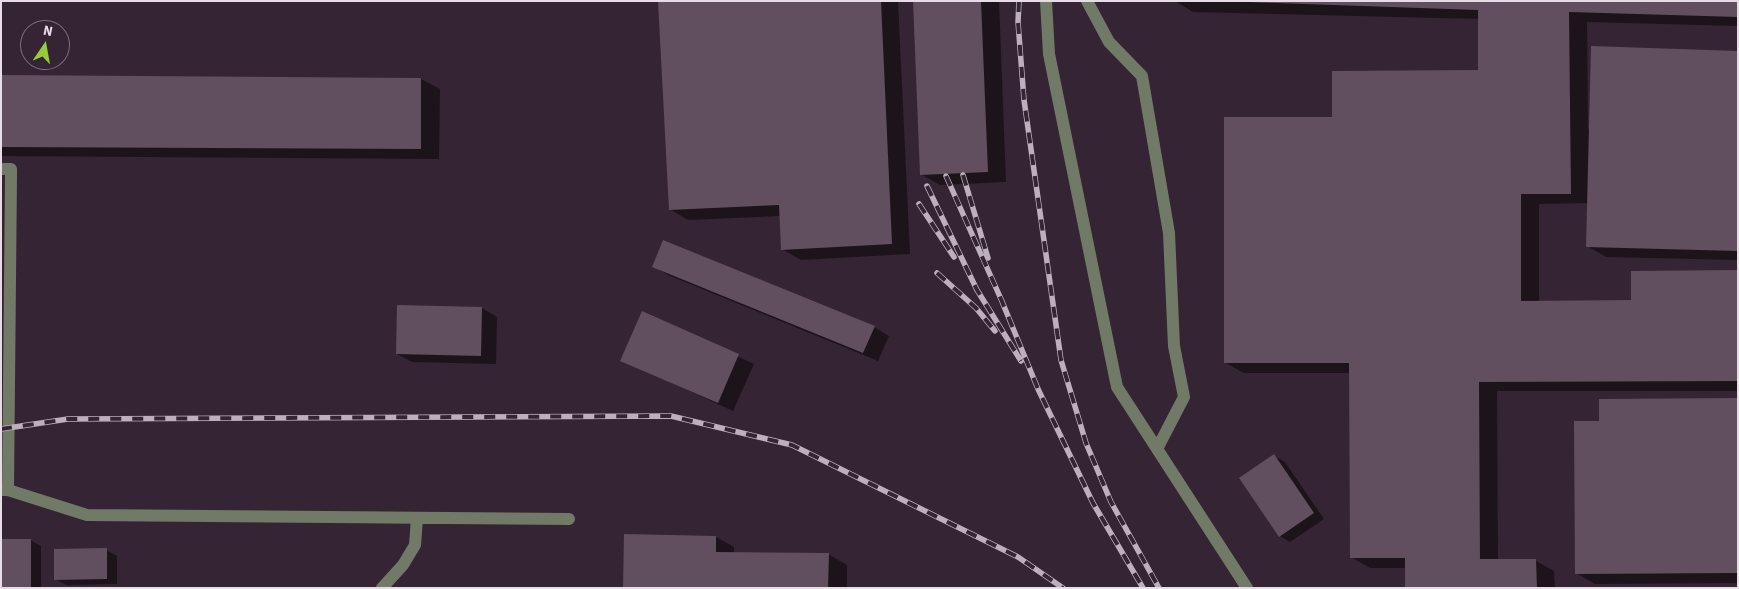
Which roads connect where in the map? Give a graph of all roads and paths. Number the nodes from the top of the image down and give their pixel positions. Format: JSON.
{"nodes":[{"id":1,"x":1046,"y":1,"type":"edge"},
{"id":2,"x":1087,"y":1,"type":"edge"},
{"id":3,"x":1,"y":169,"type":"edge"},
{"id":4,"x":1158,"y":449,"type":"junction"},
{"id":5,"x":4,"y":490,"type":"edge"},
{"id":6,"x":417,"y":518,"type":"junction"},
{"id":7,"x":569,"y":519,"type":"dead end"},
{"id":8,"x":382,"y":588,"type":"edge"},
{"id":9,"x":1247,"y":588,"type":"edge"}],
"edges":[{"from":1,"to":4,"type":"street"},
{"from":2,"to":4,"type":"street"},
{"from":3,"to":5,"type":"street"},
{"from":4,"to":9,"type":"street"},
{"from":5,"to":6,"type":"street"},
{"from":6,"to":7,"type":"street"},
{"from":6,"to":8,"type":"street"}]}
